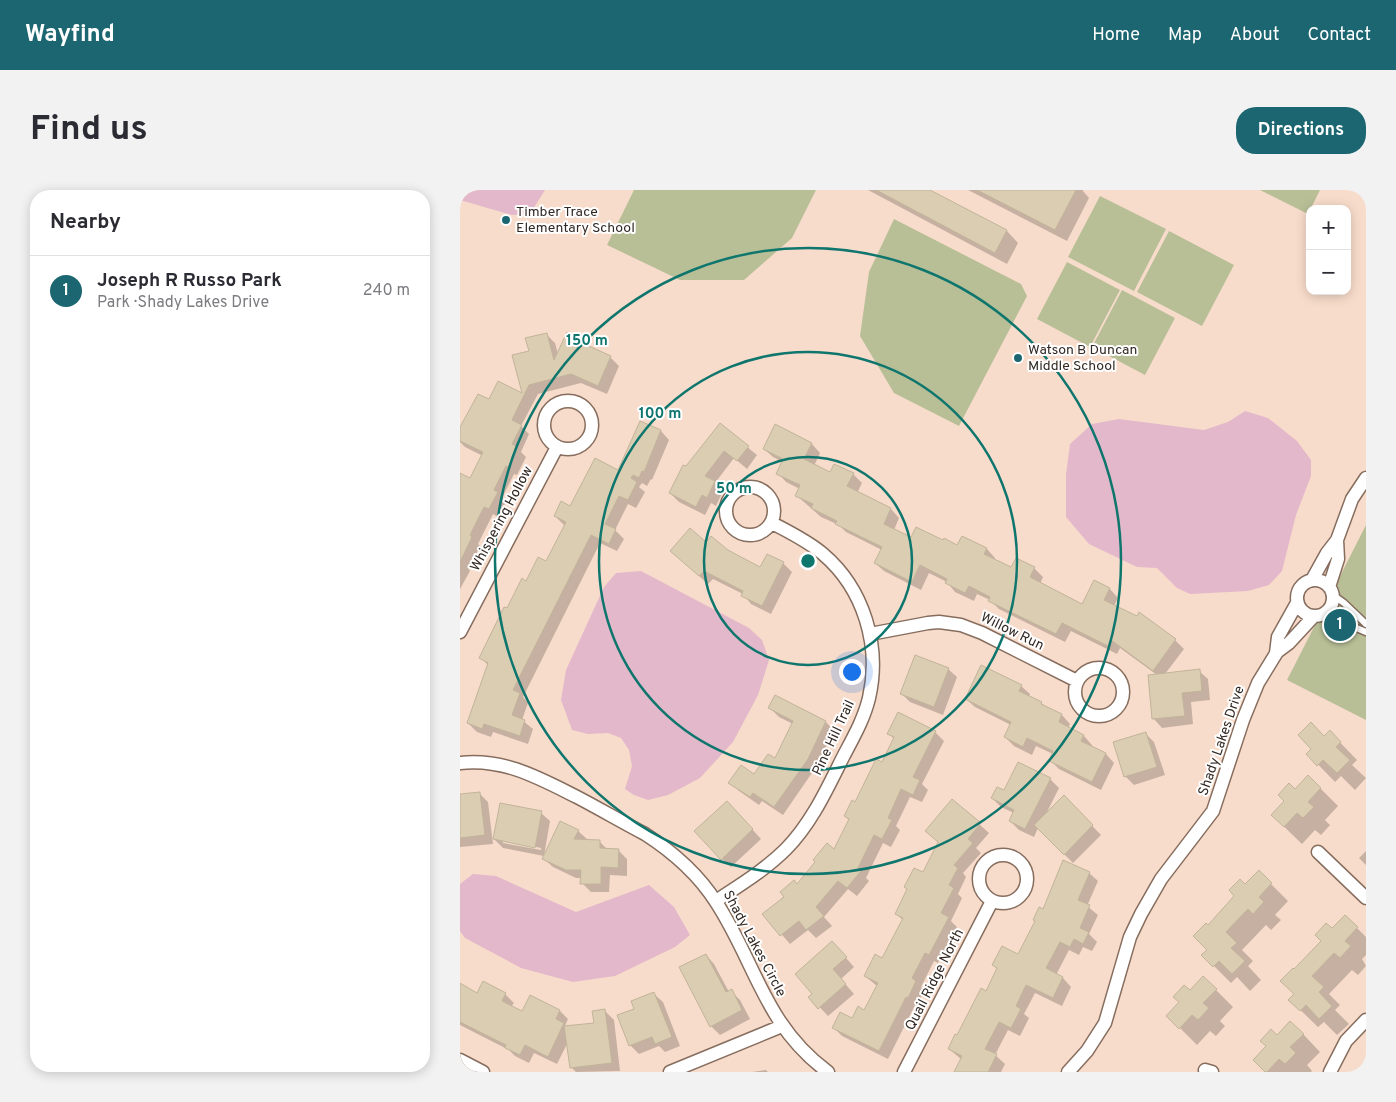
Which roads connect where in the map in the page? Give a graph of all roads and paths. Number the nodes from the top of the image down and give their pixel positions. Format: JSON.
{"nodes":[{"id":1,"x":557,"y":446,"type":"dead end"},
{"id":2,"x":1366,"y":478,"type":"edge"},
{"id":3,"x":772,"y":523,"type":"dead end"},
{"id":4,"x":1337,"y":540,"type":"junction"},
{"id":5,"x":1312,"y":580,"type":"junction"},
{"id":6,"x":1331,"y":591,"type":"junction"},
{"id":7,"x":1297,"y":603,"type":"junction"},
{"id":8,"x":1318,"y":615,"type":"junction"},
{"id":9,"x":1366,"y":624,"type":"edge"},
{"id":10,"x":460,"y":632,"type":"edge"},
{"id":11,"x":1366,"y":632,"type":"edge"},
{"id":12,"x":870,"y":634,"type":"junction"},
{"id":13,"x":1276,"y":653,"type":"junction"},
{"id":14,"x":1077,"y":681,"type":"dead end"},
{"id":15,"x":460,"y":763,"type":"edge"},
{"id":16,"x":1318,"y":852,"type":"dead end"},
{"id":17,"x":1366,"y":898,"type":"edge"},
{"id":18,"x":716,"y":901,"type":"junction"},
{"id":19,"x":992,"y":901,"type":"dead end"},
{"id":20,"x":1366,"y":1020,"type":"edge"},
{"id":21,"x":782,"y":1026,"type":"junction"},
{"id":22,"x":460,"y":1060,"type":"edge"},
{"id":23,"x":483,"y":1072,"type":"edge"},
{"id":24,"x":670,"y":1072,"type":"edge"},
{"id":25,"x":828,"y":1072,"type":"edge"},
{"id":26,"x":904,"y":1072,"type":"edge"},
{"id":27,"x":1068,"y":1072,"type":"edge"},
{"id":28,"x":1330,"y":1072,"type":"edge"}],
"edges":[{"from":1,"to":10,"type":"street","name":"Whispering Hollow"},
{"from":2,"to":4,"type":"street"},
{"from":3,"to":12,"type":"street","name":"Pine Hill Trail"},
{"from":4,"to":5,"type":"street"},
{"from":4,"to":6,"type":"street"},
{"from":5,"to":6,"type":"street"},
{"from":5,"to":7,"type":"street"},
{"from":6,"to":8,"type":"street"},
{"from":6,"to":9,"type":"lane"},
{"from":7,"to":8,"type":"street"},
{"from":7,"to":13,"type":"street","name":"Shady Lakes Drive"},
{"from":8,"to":11,"type":"lane"},
{"from":8,"to":13,"type":"street","name":"Shady Lakes Drive"},
{"from":12,"to":14,"type":"street","name":"Willow Run"},
{"from":12,"to":18,"type":"street","name":"Pine Hill Trail"},
{"from":13,"to":27,"type":"street","name":"Shady Lakes Drive"},
{"from":15,"to":18,"type":"street","name":"Shady Lakes Circle"},
{"from":16,"to":17,"type":"street"},
{"from":18,"to":21,"type":"street","name":"Shady Lakes Circle"},
{"from":19,"to":26,"type":"street","name":"Quail Ridge North"},
{"from":20,"to":28,"type":"street"},
{"from":21,"to":24,"type":"street"},
{"from":21,"to":25,"type":"street"},
{"from":22,"to":23,"type":"street"}]}
